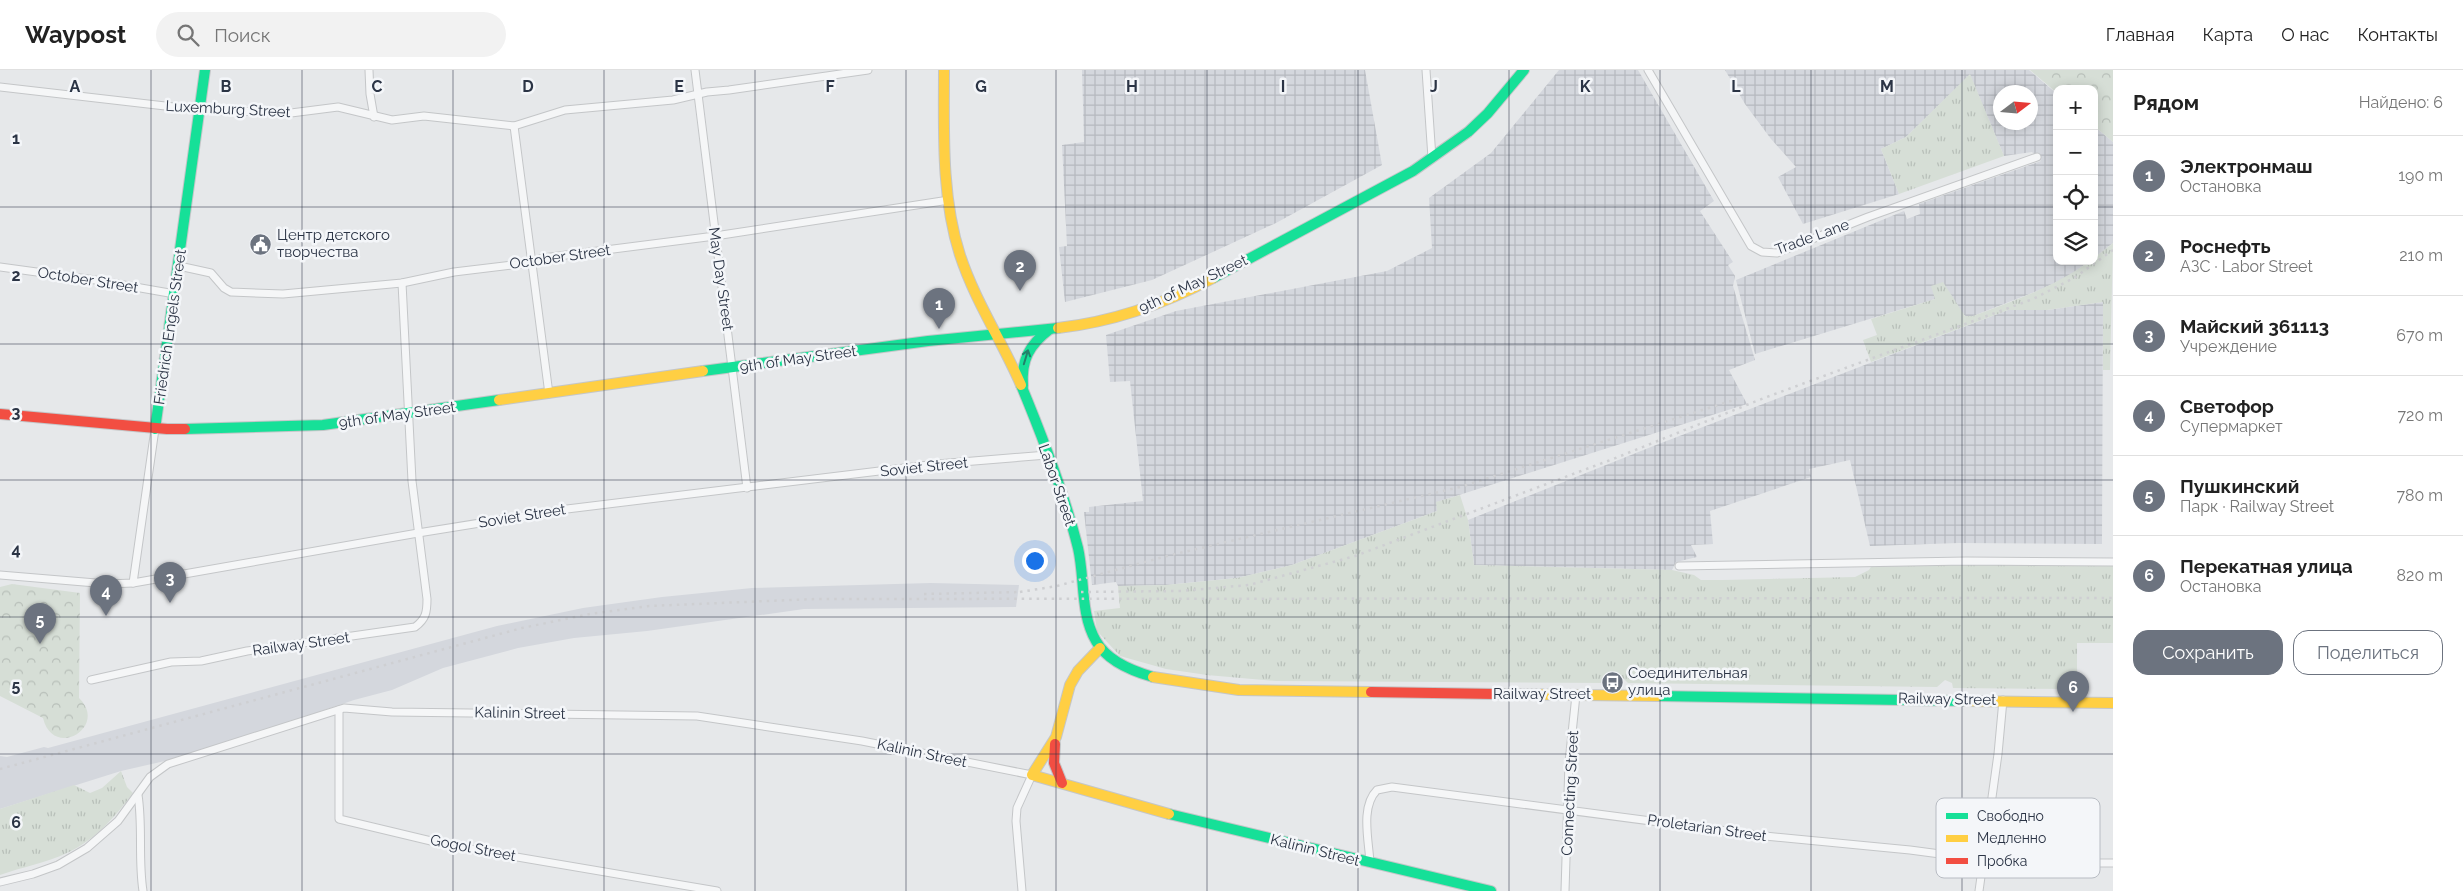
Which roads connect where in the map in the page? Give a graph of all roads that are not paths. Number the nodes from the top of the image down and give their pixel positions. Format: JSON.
{"nodes":[{"id":1,"x":205,"y":70,"type":"edge"},
{"id":2,"x":369,"y":70,"type":"edge"},
{"id":3,"x":695,"y":70,"type":"edge"},
{"id":4,"x":868,"y":70,"type":"edge"},
{"id":5,"x":944,"y":70,"type":"edge"},
{"id":6,"x":1426,"y":70,"type":"edge"},
{"id":7,"x":1524,"y":70,"type":"edge"},
{"id":8,"x":1648,"y":70,"type":"edge"},
{"id":9,"x":0,"y":87,"type":"edge"},
{"id":10,"x":699,"y":95,"type":"junction"},
{"id":11,"x":200,"y":110,"type":"junction"},
{"id":12,"x":374,"y":117,"type":"junction"},
{"id":13,"x":514,"y":126,"type":"junction"},
{"id":14,"x":2037,"y":157,"type":"dead end"},
{"id":15,"x":1432,"y":158,"type":"junction"},
{"id":16,"x":949,"y":200,"type":"junction"},
{"id":17,"x":715,"y":236,"type":"junction"},
{"id":18,"x":530,"y":261,"type":"junction"},
{"id":19,"x":179,"y":266,"type":"junction"},
{"id":20,"x":0,"y":267,"type":"edge"},
{"id":21,"x":402,"y":283,"type":"junction"},
{"id":22,"x":175,"y":294,"type":"junction"},
{"id":23,"x":1050,"y":329,"type":"junction"},
{"id":24,"x":997,"y":335,"type":"junction"},
{"id":25,"x":733,"y":368,"type":"junction"},
{"id":26,"x":549,"y":394,"type":"junction"},
{"id":27,"x":1024,"y":394,"type":"junction"},
{"id":28,"x":410,"y":413,"type":"junction"},
{"id":29,"x":0,"y":414,"type":"edge"},
{"id":30,"x":156,"y":429,"type":"junction"},
{"id":31,"x":1047,"y":455,"type":"junction"},
{"id":32,"x":747,"y":488,"type":"junction"},
{"id":33,"x":418,"y":533,"type":"junction"},
{"id":34,"x":2113,"y":562,"type":"edge"},
{"id":35,"x":1679,"y":566,"type":"dead end"},
{"id":36,"x":0,"y":575,"type":"edge"},
{"id":37,"x":133,"y":584,"type":"junction"},
{"id":38,"x":1100,"y":648,"type":"junction"},
{"id":39,"x":91,"y":680,"type":"dead end"},
{"id":40,"x":1576,"y":695,"type":"junction"},
{"id":41,"x":2003,"y":700,"type":"junction"},
{"id":42,"x":2113,"y":703,"type":"edge"},
{"id":43,"x":339,"y":710,"type":"junction"},
{"id":44,"x":1056,"y":737,"type":"junction"},
{"id":45,"x":1032,"y":775,"type":"junction"},
{"id":46,"x":1062,"y":783,"type":"junction"},
{"id":47,"x":138,"y":795,"type":"junction"},
{"id":48,"x":1992,"y":798,"type":"edge"},
{"id":49,"x":1568,"y":809,"type":"junction"},
{"id":50,"x":1936,"y":854,"type":"edge"},
{"id":51,"x":1370,"y":863,"type":"junction"},
{"id":52,"x":2100,"y":863,"type":"edge"},
{"id":53,"x":2113,"y":863,"type":"edge"},
{"id":54,"x":1981,"y":878,"type":"edge"},
{"id":55,"x":0,"y":882,"type":"edge"},
{"id":56,"x":143,"y":891,"type":"edge"},
{"id":57,"x":717,"y":891,"type":"edge"},
{"id":58,"x":1022,"y":891,"type":"edge"},
{"id":59,"x":1491,"y":891,"type":"edge"},
{"id":60,"x":1565,"y":891,"type":"edge"},
{"id":61,"x":1979,"y":891,"type":"edge"}],
"edges":[{"from":1,"to":11,"type":"street","name":"Friedrich Engels Street"},
{"from":2,"to":12,"type":"street"},
{"from":3,"to":10,"type":"street","name":"May Day Street"},
{"from":4,"to":10,"type":"street","name":"Luxemburg Street"},
{"from":5,"to":16,"type":"street","name":"Labor Street"},
{"from":6,"to":15,"type":"street"},
{"from":7,"to":15,"type":"street","name":"9th of May Street"},
{"from":8,"to":14,"type":"street","name":"Trade Lane"},
{"from":9,"to":11,"type":"street","name":"Luxemburg Street"},
{"from":10,"to":13,"type":"street","name":"Luxemburg Street"},
{"from":10,"to":17,"type":"street","name":"May Day Street"},
{"from":11,"to":12,"type":"street","name":"Luxemburg Street"},
{"from":11,"to":19,"type":"street","name":"Friedrich Engels Street"},
{"from":12,"to":13,"type":"street","name":"Luxemburg Street"},
{"from":13,"to":18,"type":"street"},
{"from":15,"to":23,"type":"street","name":"9th of May Street"},
{"from":16,"to":17,"type":"street","name":"October Street"},
{"from":16,"to":24,"type":"street","name":"Labor Street"},
{"from":17,"to":18,"type":"street","name":"October Street"},
{"from":17,"to":25,"type":"street","name":"May Day Street"},
{"from":18,"to":21,"type":"street","name":"October Street"},
{"from":18,"to":26,"type":"street"},
{"from":19,"to":21,"type":"street","name":"October Street"},
{"from":19,"to":22,"type":"street","name":"Friedrich Engels Street"},
{"from":20,"to":22,"type":"street","name":"October Street"},
{"from":21,"to":28,"type":"street","name":"Railway Street"},
{"from":22,"to":30,"type":"street","name":"Friedrich Engels Street"},
{"from":23,"to":24,"type":"street","name":"9th of May Street"},
{"from":27,"to":23,"type":"street","one_way":true},
{"from":24,"to":25,"type":"street","name":"9th of May Street"},
{"from":24,"to":27,"type":"street","name":"Labor Street"},
{"from":25,"to":26,"type":"street","name":"9th of May Street"},
{"from":25,"to":32,"type":"street","name":"May Day Street"},
{"from":26,"to":28,"type":"street","name":"9th of May Street"},
{"from":27,"to":31,"type":"street","name":"Labor Street"},
{"from":28,"to":30,"type":"street","name":"9th of May Street"},
{"from":28,"to":33,"type":"street","name":"Railway Street"},
{"from":29,"to":30,"type":"street","name":"9th of May Street"},
{"from":30,"to":37,"type":"street","name":"Friedrich Engels Street"},
{"from":31,"to":32,"type":"street","name":"Soviet Street"},
{"from":31,"to":38,"type":"street","name":"Labor Street"},
{"from":32,"to":33,"type":"street","name":"Soviet Street"},
{"from":33,"to":37,"type":"street","name":"Soviet Street"},
{"from":33,"to":39,"type":"street","name":"Railway Street"},
{"from":34,"to":35,"type":"street"},
{"from":36,"to":37,"type":"street","name":"Soviet Street"},
{"from":38,"to":40,"type":"street","name":"Railway Street"},
{"from":38,"to":44,"type":"street"},
{"from":40,"to":41,"type":"street","name":"Railway Street"},
{"from":40,"to":49,"type":"street","name":"Connecting Street"},
{"from":41,"to":42,"type":"street","name":"Railway Street"},
{"from":41,"to":48,"type":"street"},
{"from":43,"to":45,"type":"street","name":"Kalinin Street"},
{"from":43,"to":47,"type":"street"},
{"from":43,"to":57,"type":"street","name":"Gogol Street"},
{"from":44,"to":45,"type":"street"},
{"from":44,"to":46,"type":"street"},
{"from":45,"to":46,"type":"street","name":"Kalinin Street"},
{"from":45,"to":58,"type":"street"},
{"from":46,"to":51,"type":"street","name":"Kalinin Street"},
{"from":47,"to":55,"type":"street"},
{"from":47,"to":56,"type":"street"},
{"from":49,"to":50,"type":"street","name":"Proletarian Street"},
{"from":49,"to":51,"type":"street","name":"Proletarian Street"},
{"from":49,"to":60,"type":"street","name":"Connecting Street"},
{"from":51,"to":59,"type":"street","name":"Kalinin Street"},
{"from":52,"to":53,"type":"street","name":"Proletarian Street"},
{"from":54,"to":61,"type":"street"}]}
